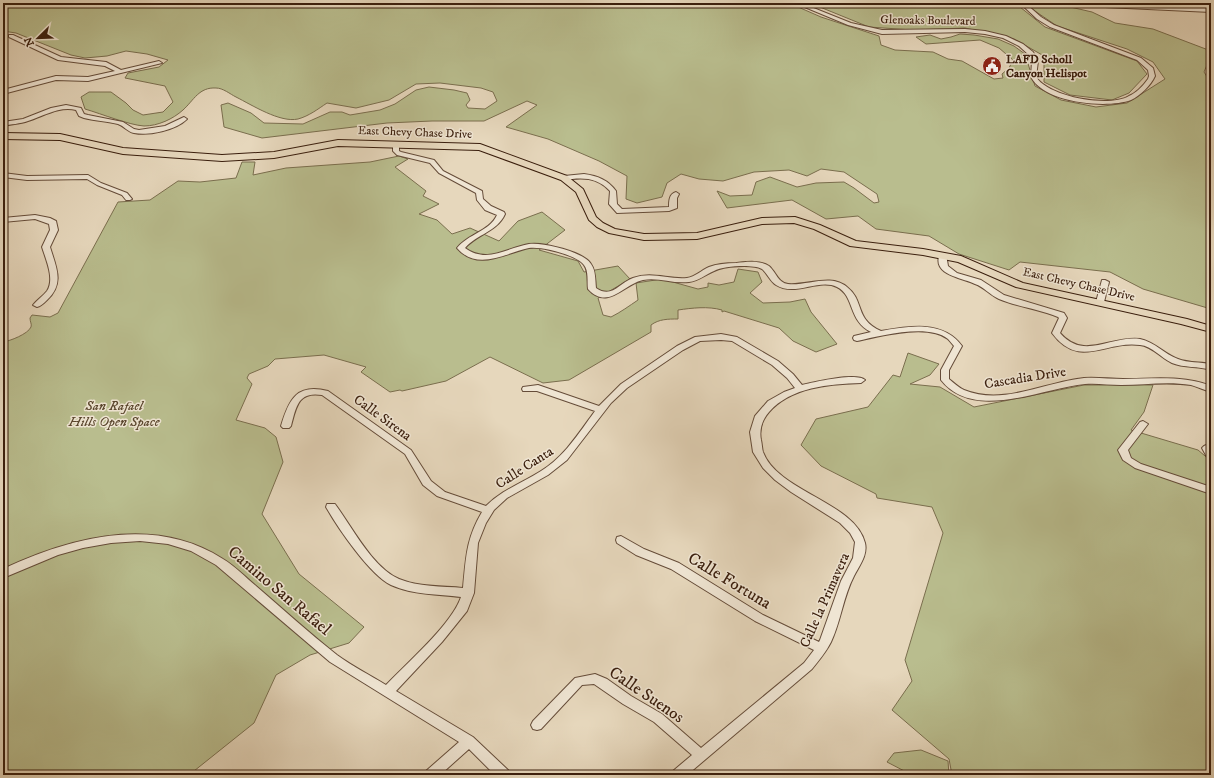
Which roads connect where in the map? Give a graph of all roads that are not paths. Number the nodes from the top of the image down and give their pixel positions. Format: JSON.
{"nodes":[{"id":1,"x":797,"y":3,"type":"edge"},
{"id":2,"x":1022,"y":3,"type":"edge"},
{"id":3,"x":1107,"y":6,"type":"dead end"},
{"id":4,"x":1211,"y":10,"type":"edge"},
{"id":5,"x":11,"y":36,"type":"dead end"},
{"id":6,"x":159,"y":63,"type":"dead end"},
{"id":7,"x":121,"y":72,"type":"junction"},
{"id":8,"x":3,"y":92,"type":"edge"},
{"id":9,"x":184,"y":119,"type":"dead end"},
{"id":10,"x":3,"y":124,"type":"edge"},
{"id":11,"x":3,"y":136,"type":"edge"},
{"id":12,"x":399,"y":144,"type":"junction"},
{"id":13,"x":3,"y":175,"type":"edge"},
{"id":14,"x":564,"y":178,"type":"junction"},
{"id":15,"x":676,"y":194,"type":"dead end"},
{"id":16,"x":128,"y":199,"type":"dead end"},
{"id":17,"x":3,"y":220,"type":"edge"},
{"id":18,"x":943,"y":256,"type":"junction"},
{"id":19,"x":1105,"y":282,"type":"dead end"},
{"id":20,"x":1100,"y":302,"type":"junction"},
{"id":21,"x":37,"y":305,"type":"dead end"},
{"id":22,"x":1211,"y":329,"type":"edge"},
{"id":23,"x":880,"y":333,"type":"junction"},
{"id":24,"x":857,"y":338,"type":"dead end"},
{"id":25,"x":1211,"y":367,"type":"edge"},
{"id":26,"x":861,"y":380,"type":"dead end"},
{"id":27,"x":800,"y":388,"type":"junction"},
{"id":28,"x":526,"y":389,"type":"dead end"},
{"id":29,"x":1211,"y":389,"type":"edge"},
{"id":30,"x":600,"y":410,"type":"junction"},
{"id":31,"x":1143,"y":424,"type":"dead end"},
{"id":32,"x":286,"y":426,"type":"dead end"},
{"id":33,"x":1211,"y":446,"type":"edge"},
{"id":34,"x":1211,"y":457,"type":"edge"},
{"id":35,"x":1211,"y":491,"type":"edge"},
{"id":36,"x":331,"y":507,"type":"dead end"},
{"id":37,"x":488,"y":511,"type":"junction"},
{"id":38,"x":621,"y":540,"type":"dead end"},
{"id":39,"x":3,"y":574,"type":"edge"},
{"id":40,"x":468,"y":593,"type":"junction"},
{"id":41,"x":821,"y":648,"type":"junction"},
{"id":42,"x":388,"y":691,"type":"junction"},
{"id":43,"x":537,"y":725,"type":"dead end"},
{"id":44,"x":469,"y":741,"type":"junction"},
{"id":45,"x":701,"y":755,"type":"junction"},
{"id":46,"x":431,"y":775,"type":"edge"},
{"id":47,"x":504,"y":775,"type":"edge"},
{"id":48,"x":678,"y":775,"type":"edge"}],
"edges":[{"from":1,"to":2,"type":"street","name":"Glenoaks Boulevard"},
{"from":3,"to":4,"type":"street"},
{"from":5,"to":7,"type":"street"},
{"from":6,"to":7,"type":"street"},
{"from":7,"to":8,"type":"street"},
{"from":9,"to":10,"type":"street"},
{"from":11,"to":12,"type":"main road","name":"East Chevy Chase Drive"},
{"from":12,"to":14,"type":"main road","name":"East Chevy Chase Drive"},
{"from":12,"to":23,"type":"street"},
{"from":13,"to":16,"type":"street"},
{"from":14,"to":15,"type":"street"},
{"from":14,"to":18,"type":"main road","name":"East Chevy Chase Drive"},
{"from":17,"to":21,"type":"street"},
{"from":18,"to":20,"type":"main road","name":"East Chevy Chase Drive"},
{"from":18,"to":25,"type":"street"},
{"from":19,"to":20,"type":"street"},
{"from":20,"to":22,"type":"main road","name":"East Chevy Chase Drive"},
{"from":23,"to":24,"type":"street"},
{"from":23,"to":29,"type":"street","name":"Cascadia Drive"},
{"from":26,"to":27,"type":"street","name":"Calle la Primavera"},
{"from":27,"to":30,"type":"street","name":"Calle Canta"},
{"from":27,"to":41,"type":"street","name":"Calle la Primavera"},
{"from":28,"to":30,"type":"street"},
{"from":30,"to":37,"type":"street","name":"Calle Canta"},
{"from":31,"to":35,"type":"street"},
{"from":32,"to":37,"type":"street","name":"Calle Sirena"},
{"from":33,"to":34,"type":"street"},
{"from":36,"to":40,"type":"street"},
{"from":37,"to":40,"type":"street","name":"Calle Canta"},
{"from":38,"to":41,"type":"street","name":"Calle Fortuna"},
{"from":39,"to":42,"type":"street","name":"Camino San Rafael"},
{"from":40,"to":42,"type":"street","name":"Calle Canta"},
{"from":41,"to":45,"type":"street","name":"Calle la Primavera"},
{"from":42,"to":44,"type":"street","name":"Camino San Rafael"},
{"from":43,"to":45,"type":"street","name":"Calle Suenos"},
{"from":44,"to":46,"type":"street"},
{"from":44,"to":47,"type":"street","name":"Camino San Rafael"},
{"from":45,"to":48,"type":"street","name":"Calle la Primavera"}]}
